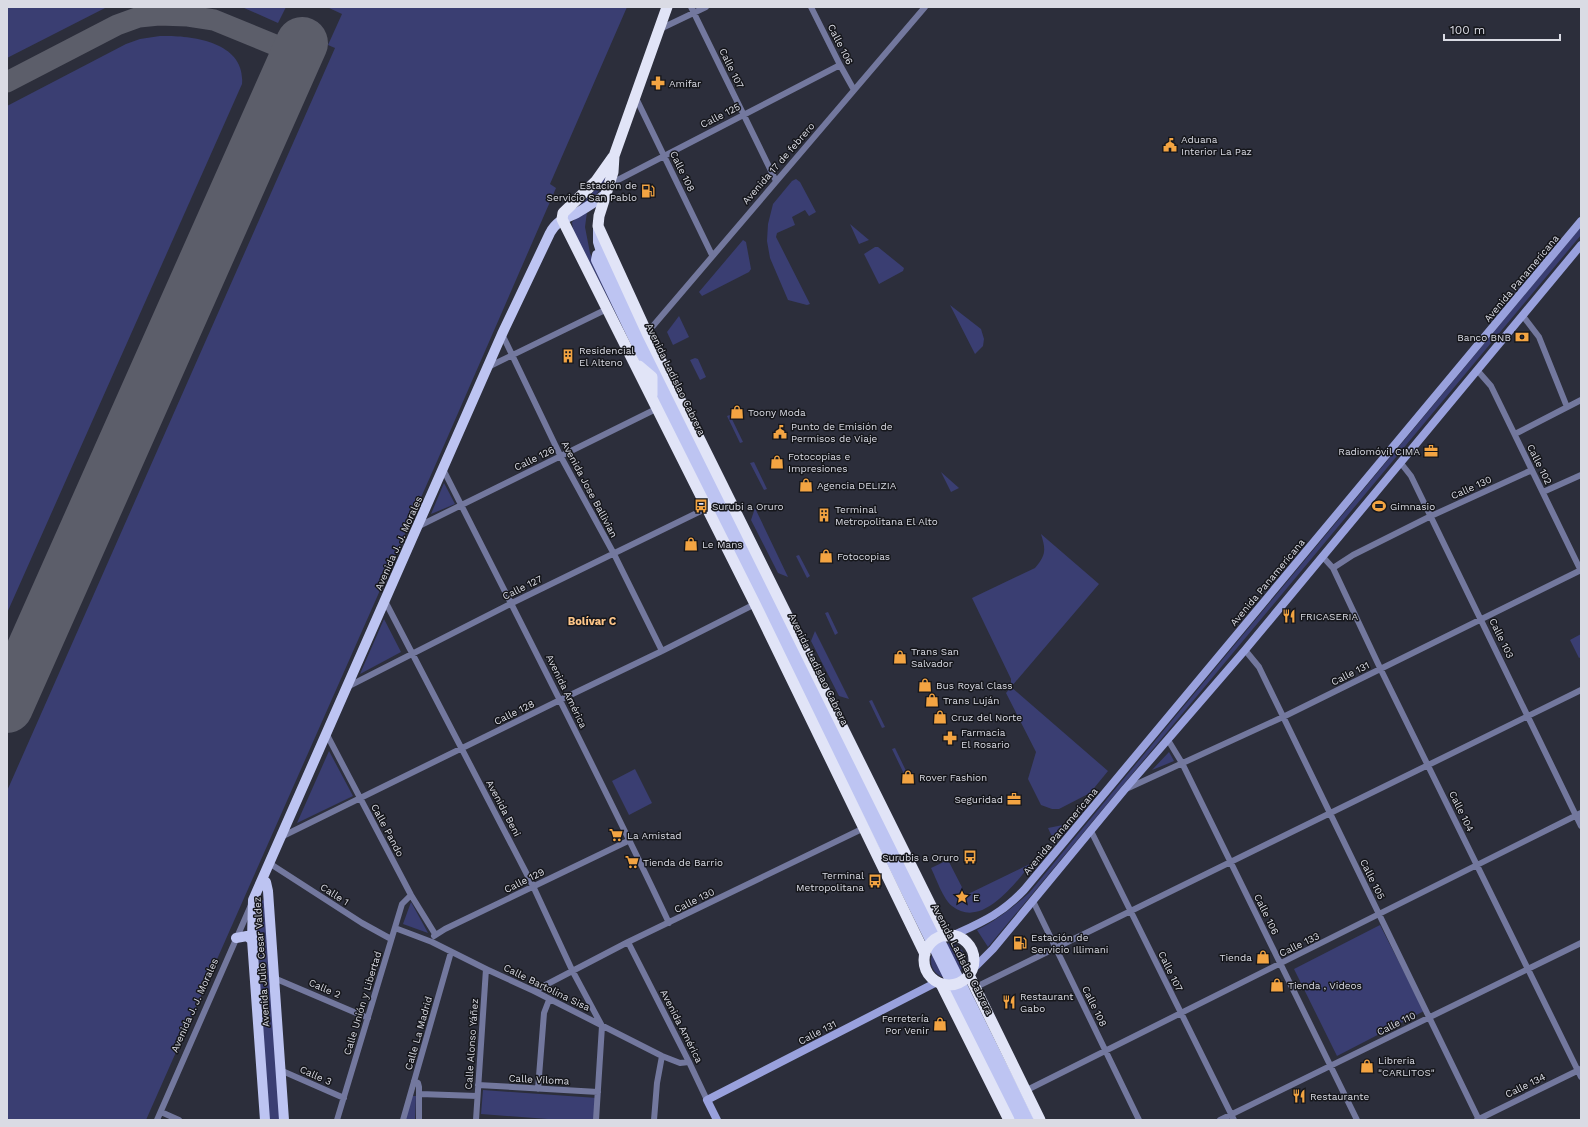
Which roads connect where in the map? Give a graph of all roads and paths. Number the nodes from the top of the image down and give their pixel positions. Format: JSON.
{"nodes":[{"id":1,"x":667,"y":7,"type":"edge"},
{"id":2,"x":706,"y":7,"type":"edge"},
{"id":3,"x":811,"y":7,"type":"edge"},
{"id":4,"x":925,"y":7,"type":"edge"},
{"id":5,"x":692,"y":10,"type":"edge"},
{"id":6,"x":659,"y":30,"type":"junction"},
{"id":7,"x":840,"y":65,"type":"junction"},
{"id":8,"x":854,"y":90,"type":"junction"},
{"id":9,"x":635,"y":96,"type":"junction"},
{"id":10,"x":744,"y":114,"type":"junction"},
{"id":11,"x":664,"y":155,"type":"junction"},
{"id":12,"x":614,"y":156,"type":"junction"},
{"id":13,"x":776,"y":181,"type":"junction"},
{"id":14,"x":608,"y":189,"type":"junction"},
{"id":15,"x":562,"y":219,"type":"junction"},
{"id":16,"x":1581,"y":221,"type":"edge"},
{"id":17,"x":598,"y":226,"type":"junction"},
{"id":18,"x":1581,"y":245,"type":"edge"},
{"id":19,"x":712,"y":256,"type":"junction"},
{"id":20,"x":599,"y":258,"type":"junction"},
{"id":21,"x":607,"y":309,"type":"junction"},
{"id":22,"x":1522,"y":316,"type":"junction"},
{"id":23,"x":647,"y":333,"type":"junction"},
{"id":24,"x":502,"y":334,"type":"junction"},
{"id":25,"x":512,"y":356,"type":"junction"},
{"id":26,"x":634,"y":362,"type":"junction"},
{"id":27,"x":488,"y":367,"type":"junction"},
{"id":28,"x":1477,"y":370,"type":"junction"},
{"id":29,"x":652,"y":377,"type":"junction"},
{"id":30,"x":652,"y":397,"type":"junction"},
{"id":31,"x":1581,"y":400,"type":"edge"},
{"id":32,"x":1567,"y":407,"type":"junction"},
{"id":33,"x":658,"y":408,"type":"junction"},
{"id":34,"x":1515,"y":434,"type":"junction"},
{"id":35,"x":561,"y":456,"type":"junction"},
{"id":36,"x":1400,"y":462,"type":"junction"},
{"id":37,"x":443,"y":469,"type":"junction"},
{"id":38,"x":1532,"y":470,"type":"junction"},
{"id":39,"x":1581,"y":475,"type":"edge"},
{"id":40,"x":1543,"y":492,"type":"junction"},
{"id":41,"x":461,"y":506,"type":"junction"},
{"id":42,"x":707,"y":508,"type":"junction"},
{"id":43,"x":1431,"y":516,"type":"junction"},
{"id":44,"x":419,"y":526,"type":"junction"},
{"id":45,"x":614,"y":554,"type":"junction"},
{"id":46,"x":1322,"y":556,"type":"junction"},
{"id":47,"x":1333,"y":568,"type":"junction"},
{"id":48,"x":1581,"y":570,"type":"edge"},
{"id":49,"x":385,"y":601,"type":"junction"},
{"id":50,"x":512,"y":603,"type":"junction"},
{"id":51,"x":755,"y":604,"type":"junction"},
{"id":52,"x":1482,"y":620,"type":"junction"},
{"id":53,"x":1245,"y":650,"type":"junction"},
{"id":54,"x":412,"y":652,"type":"junction"},
{"id":55,"x":662,"y":652,"type":"junction"},
{"id":56,"x":1381,"y":670,"type":"junction"},
{"id":57,"x":347,"y":687,"type":"junction"},
{"id":58,"x":1581,"y":690,"type":"edge"},
{"id":59,"x":560,"y":700,"type":"junction"},
{"id":60,"x":1528,"y":716,"type":"junction"},
{"id":61,"x":1283,"y":717,"type":"junction"},
{"id":62,"x":326,"y":733,"type":"junction"},
{"id":63,"x":1168,"y":740,"type":"junction"},
{"id":64,"x":461,"y":749,"type":"junction"},
{"id":65,"x":1182,"y":763,"type":"junction"},
{"id":66,"x":1429,"y":765,"type":"junction"},
{"id":67,"x":1125,"y":789,"type":"junction"},
{"id":68,"x":360,"y":798,"type":"junction"},
{"id":69,"x":1094,"y":806,"type":"junction"},
{"id":70,"x":1330,"y":813,"type":"junction"},
{"id":71,"x":1105,"y":815,"type":"junction"},
{"id":72,"x":1578,"y":815,"type":"edge"},
{"id":73,"x":1581,"y":826,"type":"edge"},
{"id":74,"x":864,"y":828,"type":"junction"},
{"id":75,"x":1091,"y":831,"type":"junction"},
{"id":76,"x":281,"y":837,"type":"junction"},
{"id":77,"x":630,"y":840,"type":"junction"},
{"id":78,"x":1231,"y":862,"type":"junction"},
{"id":79,"x":269,"y":863,"type":"junction"},
{"id":80,"x":1478,"y":865,"type":"junction"},
{"id":81,"x":262,"y":880,"type":"junction"},
{"id":82,"x":534,"y":886,"type":"junction"},
{"id":83,"x":412,"y":895,"type":"junction"},
{"id":84,"x":253,"y":900,"type":"junction"},
{"id":85,"x":1033,"y":901,"type":"junction"},
{"id":86,"x":1130,"y":911,"type":"junction"},
{"id":87,"x":1379,"y":915,"type":"junction"},
{"id":88,"x":669,"y":923,"type":"junction"},
{"id":89,"x":395,"y":928,"type":"junction"},
{"id":90,"x":436,"y":934,"type":"junction"},
{"id":91,"x":236,"y":938,"type":"junction"},
{"id":92,"x":391,"y":938,"type":"junction"},
{"id":93,"x":942,"y":938,"type":"junction"},
{"id":94,"x":252,"y":940,"type":"junction"},
{"id":95,"x":432,"y":942,"type":"junction"},
{"id":96,"x":628,"y":942,"type":"junction"},
{"id":97,"x":1581,"y":943,"type":"edge"},
{"id":98,"x":1056,"y":948,"type":"junction"},
{"id":99,"x":452,"y":952,"type":"junction"},
{"id":100,"x":925,"y":954,"type":"junction"},
{"id":101,"x":1280,"y":964,"type":"junction"},
{"id":102,"x":486,"y":969,"type":"junction"},
{"id":103,"x":1529,"y":969,"type":"junction"},
{"id":104,"x":572,"y":970,"type":"junction"},
{"id":105,"x":274,"y":978,"type":"junction"},
{"id":106,"x":955,"y":980,"type":"junction"},
{"id":107,"x":534,"y":991,"type":"junction"},
{"id":108,"x":962,"y":994,"type":"junction"},
{"id":109,"x":549,"y":1000,"type":"junction"},
{"id":110,"x":1181,"y":1013,"type":"junction"},
{"id":111,"x":368,"y":1018,"type":"junction"},
{"id":112,"x":1429,"y":1018,"type":"junction"},
{"id":113,"x":602,"y":1026,"type":"junction"},
{"id":114,"x":1106,"y":1050,"type":"junction"},
{"id":115,"x":662,"y":1056,"type":"junction"},
{"id":116,"x":689,"y":1062,"type":"junction"},
{"id":117,"x":1330,"y":1066,"type":"junction"},
{"id":118,"x":280,"y":1070,"type":"junction"},
{"id":119,"x":1579,"y":1070,"type":"edge"},
{"id":120,"x":1581,"y":1077,"type":"edge"},
{"id":121,"x":414,"y":1081,"type":"junction"},
{"id":122,"x":478,"y":1085,"type":"junction"},
{"id":123,"x":538,"y":1089,"type":"junction"},
{"id":124,"x":1025,"y":1090,"type":"junction"},
{"id":125,"x":598,"y":1092,"type":"junction"},
{"id":126,"x":420,"y":1094,"type":"junction"},
{"id":127,"x":477,"y":1096,"type":"junction"},
{"id":128,"x":344,"y":1098,"type":"junction"},
{"id":129,"x":707,"y":1100,"type":"junction"},
{"id":130,"x":161,"y":1112,"type":"junction"},
{"id":131,"x":1232,"y":1117,"type":"edge"},
{"id":132,"x":157,"y":1120,"type":"edge"},
{"id":133,"x":179,"y":1120,"type":"edge"},
{"id":134,"x":265,"y":1120,"type":"edge"},
{"id":135,"x":284,"y":1120,"type":"edge"},
{"id":136,"x":337,"y":1120,"type":"edge"},
{"id":137,"x":403,"y":1120,"type":"edge"},
{"id":138,"x":419,"y":1120,"type":"edge"},
{"id":139,"x":476,"y":1120,"type":"edge"},
{"id":140,"x":596,"y":1120,"type":"edge"},
{"id":141,"x":654,"y":1120,"type":"edge"},
{"id":142,"x":717,"y":1120,"type":"edge"},
{"id":143,"x":1008,"y":1120,"type":"edge"},
{"id":144,"x":1019,"y":1120,"type":"edge"},
{"id":145,"x":1030,"y":1120,"type":"edge"},
{"id":146,"x":1040,"y":1120,"type":"edge"},
{"id":147,"x":1139,"y":1120,"type":"edge"},
{"id":148,"x":1220,"y":1120,"type":"edge"},
{"id":149,"x":1357,"y":1120,"type":"edge"},
{"id":150,"x":1478,"y":1120,"type":"edge"}],
"edges":[{"from":1,"to":6,"type":"highway","name":"Avenida Ladislao Cabrera"},
{"from":2,"to":5,"type":"street"},
{"from":3,"to":7,"type":"street","name":"Calle 106"},
{"from":4,"to":8,"type":"street","name":"Avenida 17 de febrero"},
{"from":5,"to":6,"type":"street"},
{"from":5,"to":10,"type":"street","name":"Calle 107"},
{"from":6,"to":9,"type":"highway","name":"Avenida Ladislao Cabrera"},
{"from":7,"to":8,"type":"street","name":"Calle 106"},
{"from":7,"to":10,"type":"street","name":"Calle 125"},
{"from":8,"to":13,"type":"street","name":"Avenida 17 de febrero"},
{"from":9,"to":11,"type":"street","name":"Calle 108"},
{"from":9,"to":12,"type":"highway","name":"Avenida Ladislao Cabrera"},
{"from":10,"to":11,"type":"street","name":"Calle 125"},
{"from":10,"to":13,"type":"street","name":"Calle 107"},
{"from":11,"to":14,"type":"street","name":"Calle 125"},
{"from":11,"to":19,"type":"street","name":"Calle 108"},
{"from":12,"to":14,"type":"highway","name":"Avenida Ladislao Cabrera"},
{"from":12,"to":15,"type":"highway","name":"Avenida Ladislao Cabrera"},
{"from":13,"to":19,"type":"street","name":"Avenida 17 de febrero"},
{"from":14,"to":15,"type":"main road"},
{"from":14,"to":17,"type":"highway","name":"Avenida Ladislao Cabrera"},
{"from":15,"to":21,"type":"highway"},
{"from":15,"to":24,"type":"main road","name":"Avenida J. J. Morales"},
{"from":16,"to":69,"type":"main road","name":"Avenida Panamericana"},
{"from":17,"to":20,"type":"main road","name":"Avenida Ladislao Cabrera"},
{"from":17,"to":23,"type":"highway","name":"Avenida Ladislao Cabrera"},
{"from":18,"to":22,"type":"main road"},
{"from":19,"to":23,"type":"street","name":"Avenida 17 de febrero"},
{"from":20,"to":29,"type":"main road","name":"Avenida Ladislao Cabrera"},
{"from":20,"to":93,"type":"main road","name":"Avenida Ladislao Cabrera"},
{"from":21,"to":25,"type":"street"},
{"from":21,"to":26,"type":"highway"},
{"from":22,"to":28,"type":"main road"},
{"from":22,"to":32,"type":"street"},
{"from":23,"to":93,"type":"highway","name":"Avenida Ladislao Cabrera"},
{"from":24,"to":25,"type":"street","name":"Avenida Jose Ballivian"},
{"from":24,"to":27,"type":"main road","name":"Avenida J. J. Morales"},
{"from":25,"to":27,"type":"street"},
{"from":25,"to":35,"type":"street","name":"Avenida Jose Ballivian"},
{"from":26,"to":29,"type":"highway"},
{"from":26,"to":30,"type":"highway"},
{"from":27,"to":37,"type":"main road","name":"Avenida J. J. Morales"},
{"from":28,"to":34,"type":"street","name":"Calle 102"},
{"from":28,"to":36,"type":"main road"},
{"from":29,"to":30,"type":"highway"},
{"from":29,"to":93,"type":"main road","name":"Avenida Ladislao Cabrera"},
{"from":30,"to":33,"type":"highway"},
{"from":31,"to":32,"type":"street"},
{"from":32,"to":34,"type":"street"},
{"from":33,"to":35,"type":"street","name":"Calle 126"},
{"from":33,"to":42,"type":"highway"},
{"from":34,"to":38,"type":"street","name":"Calle 102"},
{"from":35,"to":41,"type":"street","name":"Calle 126"},
{"from":35,"to":45,"type":"street","name":"Avenida Jose Ballivian"},
{"from":36,"to":43,"type":"street","name":"Calle 103"},
{"from":36,"to":46,"type":"main road"},
{"from":37,"to":41,"type":"street","name":"Avenida América"},
{"from":37,"to":44,"type":"main road","name":"Avenida J. J. Morales"},
{"from":38,"to":40,"type":"street","name":"Calle 102"},
{"from":38,"to":43,"type":"street","name":"Calle 130"},
{"from":39,"to":40,"type":"street"},
{"from":40,"to":48,"type":"street","name":"Calle 102"},
{"from":41,"to":44,"type":"street","name":"Calle 126"},
{"from":41,"to":50,"type":"street","name":"Avenida América"},
{"from":42,"to":45,"type":"street","name":"Calle 127"},
{"from":42,"to":51,"type":"highway"},
{"from":43,"to":47,"type":"street","name":"Calle 130"},
{"from":43,"to":52,"type":"street","name":"Calle 103"},
{"from":44,"to":49,"type":"main road","name":"Avenida J. J. Morales"},
{"from":45,"to":50,"type":"street","name":"Calle 127"},
{"from":45,"to":55,"type":"street","name":"Avenida Jose Ballivian"},
{"from":46,"to":47,"type":"street","name":"Calle 104"},
{"from":46,"to":53,"type":"main road"},
{"from":47,"to":56,"type":"street","name":"Calle 104"},
{"from":48,"to":52,"type":"street","name":"Calle 131"},
{"from":49,"to":54,"type":"street","name":"Avenida Beni"},
{"from":49,"to":57,"type":"main road","name":"Avenida J. J. Morales"},
{"from":50,"to":54,"type":"street","name":"Calle 127"},
{"from":50,"to":59,"type":"street","name":"Avenida América"},
{"from":51,"to":55,"type":"street","name":"Calle 128"},
{"from":51,"to":74,"type":"highway"},
{"from":52,"to":56,"type":"street","name":"Calle 131"},
{"from":52,"to":60,"type":"street","name":"Calle 103"},
{"from":53,"to":61,"type":"street","name":"Calle 105"},
{"from":53,"to":63,"type":"main road"},
{"from":54,"to":57,"type":"street","name":"Calle 127"},
{"from":54,"to":64,"type":"street","name":"Avenida Beni"},
{"from":55,"to":59,"type":"street","name":"Calle 128"},
{"from":56,"to":61,"type":"street","name":"Calle 131"},
{"from":56,"to":66,"type":"street","name":"Calle 104"},
{"from":57,"to":62,"type":"main road","name":"Avenida J. J. Morales"},
{"from":58,"to":60,"type":"street"},
{"from":59,"to":64,"type":"street","name":"Calle 128"},
{"from":59,"to":77,"type":"street","name":"Avenida América"},
{"from":60,"to":66,"type":"street"},
{"from":60,"to":72,"type":"street","name":"Calle 103"},
{"from":61,"to":65,"type":"street","name":"Calle 131"},
{"from":61,"to":70,"type":"street","name":"Calle 105"},
{"from":62,"to":68,"type":"street","name":"Calle Pando"},
{"from":62,"to":76,"type":"main road","name":"Avenida J. J. Morales"},
{"from":63,"to":65,"type":"street","name":"Calle 106"},
{"from":63,"to":67,"type":"main road"},
{"from":64,"to":68,"type":"street","name":"Calle 128"},
{"from":64,"to":82,"type":"street","name":"Avenida Beni"},
{"from":65,"to":67,"type":"street","name":"Calle 131"},
{"from":65,"to":78,"type":"street","name":"Calle 106"},
{"from":66,"to":70,"type":"street"},
{"from":66,"to":80,"type":"street","name":"Calle 104"},
{"from":67,"to":71,"type":"main road"},
{"from":68,"to":76,"type":"street","name":"Calle 128"},
{"from":68,"to":83,"type":"street","name":"Calle Pando"},
{"from":69,"to":71,"type":"main road"},
{"from":69,"to":93,"type":"main road","name":"Avenida Panamericana"},
{"from":70,"to":78,"type":"street"},
{"from":70,"to":87,"type":"street","name":"Calle 105"},
{"from":71,"to":75,"type":"main road"},
{"from":72,"to":73,"type":"street","name":"Calle 103"},
{"from":72,"to":80,"type":"street","name":"Calle 133"},
{"from":74,"to":88,"type":"street","name":"Calle 130"},
{"from":74,"to":100,"type":"highway"},
{"from":75,"to":85,"type":"main road"},
{"from":75,"to":86,"type":"street","name":"Calle 107"},
{"from":76,"to":79,"type":"main road","name":"Avenida J. J. Morales"},
{"from":77,"to":82,"type":"street","name":"Calle 129"},
{"from":77,"to":88,"type":"street","name":"Avenida América"},
{"from":78,"to":86,"type":"street"},
{"from":78,"to":101,"type":"street","name":"Calle 106"},
{"from":79,"to":81,"type":"main road","name":"Avenida J. J. Morales"},
{"from":79,"to":92,"type":"street","name":"Calle 1"},
{"from":80,"to":87,"type":"street","name":"Calle 133"},
{"from":80,"to":103,"type":"street","name":"Calle 104"},
{"from":81,"to":84,"type":"main road","name":"Avenida Julio Cesar Valdez"},
{"from":81,"to":105,"type":"main road","name":"Avenida Julio Cesar Valdez"},
{"from":82,"to":90,"type":"street","name":"Calle 129"},
{"from":82,"to":104,"type":"street","name":"Avenida Beni"},
{"from":83,"to":89,"type":"street","name":"Calle Unión y Libertad"},
{"from":83,"to":90,"type":"street","name":"Calle Pando"},
{"from":84,"to":91,"type":"street","name":"Avenida J. J. Morales"},
{"from":84,"to":94,"type":"main road","name":"Avenida Julio Cesar Valdez"},
{"from":85,"to":98,"type":"street","name":"Calle 108"},
{"from":85,"to":106,"type":"main road"},
{"from":86,"to":98,"type":"street"},
{"from":86,"to":110,"type":"street","name":"Calle 107"},
{"from":87,"to":101,"type":"street","name":"Calle 133"},
{"from":87,"to":112,"type":"street","name":"Calle 105"},
{"from":88,"to":96,"type":"street","name":"Calle 130"},
{"from":89,"to":92,"type":"street","name":"Calle Unión y Libertad"},
{"from":89,"to":95,"type":"street","name":"Calle Bartolina Sisa"},
{"from":90,"to":95,"type":"street"},
{"from":91,"to":94,"type":"main road"},
{"from":91,"to":130,"type":"street","name":"Avenida J. J. Morales"},
{"from":92,"to":111,"type":"street","name":"Calle Unión y Libertad"},
{"from":93,"to":100,"type":"highway"},
{"from":93,"to":106,"type":"main road","name":"Avenida Ladislao Cabrera"},
{"from":93,"to":106,"type":"highway"},
{"from":94,"to":134,"type":"main road","name":"Avenida Julio Cesar Valdez"},
{"from":95,"to":99,"type":"street","name":"Calle Bartolina Sisa"},
{"from":96,"to":104,"type":"street","name":"Calle 130"},
{"from":96,"to":116,"type":"street","name":"Avenida América"},
{"from":97,"to":103,"type":"street","name":"Calle 110"},
{"from":98,"to":108,"type":"street"},
{"from":98,"to":114,"type":"street","name":"Calle 108"},
{"from":99,"to":102,"type":"street","name":"Calle Bartolina Sisa"},
{"from":99,"to":121,"type":"street","name":"Calle La Madrid"},
{"from":100,"to":106,"type":"highway"},
{"from":101,"to":110,"type":"street","name":"Calle 133"},
{"from":101,"to":117,"type":"street","name":"Calle 106"},
{"from":102,"to":107,"type":"street","name":"Calle Bartolina Sisa"},
{"from":102,"to":122,"type":"street","name":"Calle Alonso Yáñez"},
{"from":103,"to":112,"type":"street","name":"Calle 110"},
{"from":103,"to":119,"type":"street","name":"Calle 104"},
{"from":104,"to":107,"type":"street","name":"Calle 130"},
{"from":104,"to":113,"type":"street","name":"Avenida Beni"},
{"from":105,"to":111,"type":"street","name":"Calle 2"},
{"from":105,"to":118,"type":"main road","name":"Avenida Julio Cesar Valdez"},
{"from":106,"to":108,"type":"highway","name":"Avenida Ladislao Cabrera"},
{"from":106,"to":108,"type":"highway","name":"Avenida Ladislao Cabrera"},
{"from":106,"to":129,"type":"main road","name":"Calle 131"},
{"from":107,"to":109,"type":"street","name":"Calle Bartolina Sisa"},
{"from":108,"to":124,"type":"highway","name":"Avenida Ladislao Cabrera"},
{"from":108,"to":143,"type":"highway","name":"Avenida Ladislao Cabrera"},
{"from":108,"to":144,"type":"main road","name":"Avenida Ladislao Cabrera"},
{"from":108,"to":145,"type":"main road","name":"Avenida Ladislao Cabrera"},
{"from":109,"to":113,"type":"street","name":"Calle Bartolina Sisa"},
{"from":109,"to":123,"type":"street"},
{"from":110,"to":114,"type":"street","name":"Calle 133"},
{"from":110,"to":131,"type":"street","name":"Calle 107"},
{"from":111,"to":128,"type":"street","name":"Calle Unión y Libertad"},
{"from":112,"to":117,"type":"street","name":"Calle 110"},
{"from":112,"to":150,"type":"street","name":"Calle 105"},
{"from":113,"to":115,"type":"street","name":"Calle Bartolina Sisa"},
{"from":113,"to":125,"type":"street"},
{"from":114,"to":124,"type":"street","name":"Calle 133"},
{"from":114,"to":147,"type":"street","name":"Calle 108"},
{"from":115,"to":116,"type":"street","name":"Calle Bartolina Sisa"},
{"from":115,"to":141,"type":"street"},
{"from":116,"to":129,"type":"street","name":"Avenida América"},
{"from":117,"to":131,"type":"street","name":"Calle 110"},
{"from":117,"to":149,"type":"street","name":"Calle 106"},
{"from":118,"to":128,"type":"street","name":"Calle 3"},
{"from":118,"to":135,"type":"main road","name":"Avenida Julio Cesar Valdez"},
{"from":119,"to":120,"type":"street","name":"Calle 104"},
{"from":119,"to":150,"type":"street","name":"Calle 134"},
{"from":121,"to":126,"type":"street"},
{"from":121,"to":137,"type":"street","name":"Calle La Madrid"},
{"from":122,"to":123,"type":"street","name":"Calle Viloma"},
{"from":122,"to":127,"type":"street","name":"Calle Alonso Yáñez"},
{"from":123,"to":125,"type":"street","name":"Calle Viloma"},
{"from":124,"to":146,"type":"highway","name":"Avenida Ladislao Cabrera"},
{"from":125,"to":140,"type":"street"},
{"from":126,"to":127,"type":"street"},
{"from":126,"to":138,"type":"street"},
{"from":127,"to":139,"type":"street","name":"Calle Alonso Yáñez"},
{"from":128,"to":136,"type":"street","name":"Calle Unión y Libertad"},
{"from":129,"to":142,"type":"main road","name":"Avenida América"},
{"from":130,"to":132,"type":"street","name":"Avenida J. J. Morales"},
{"from":130,"to":133,"type":"street"},
{"from":131,"to":148,"type":"street","name":"Calle 110"}]}
